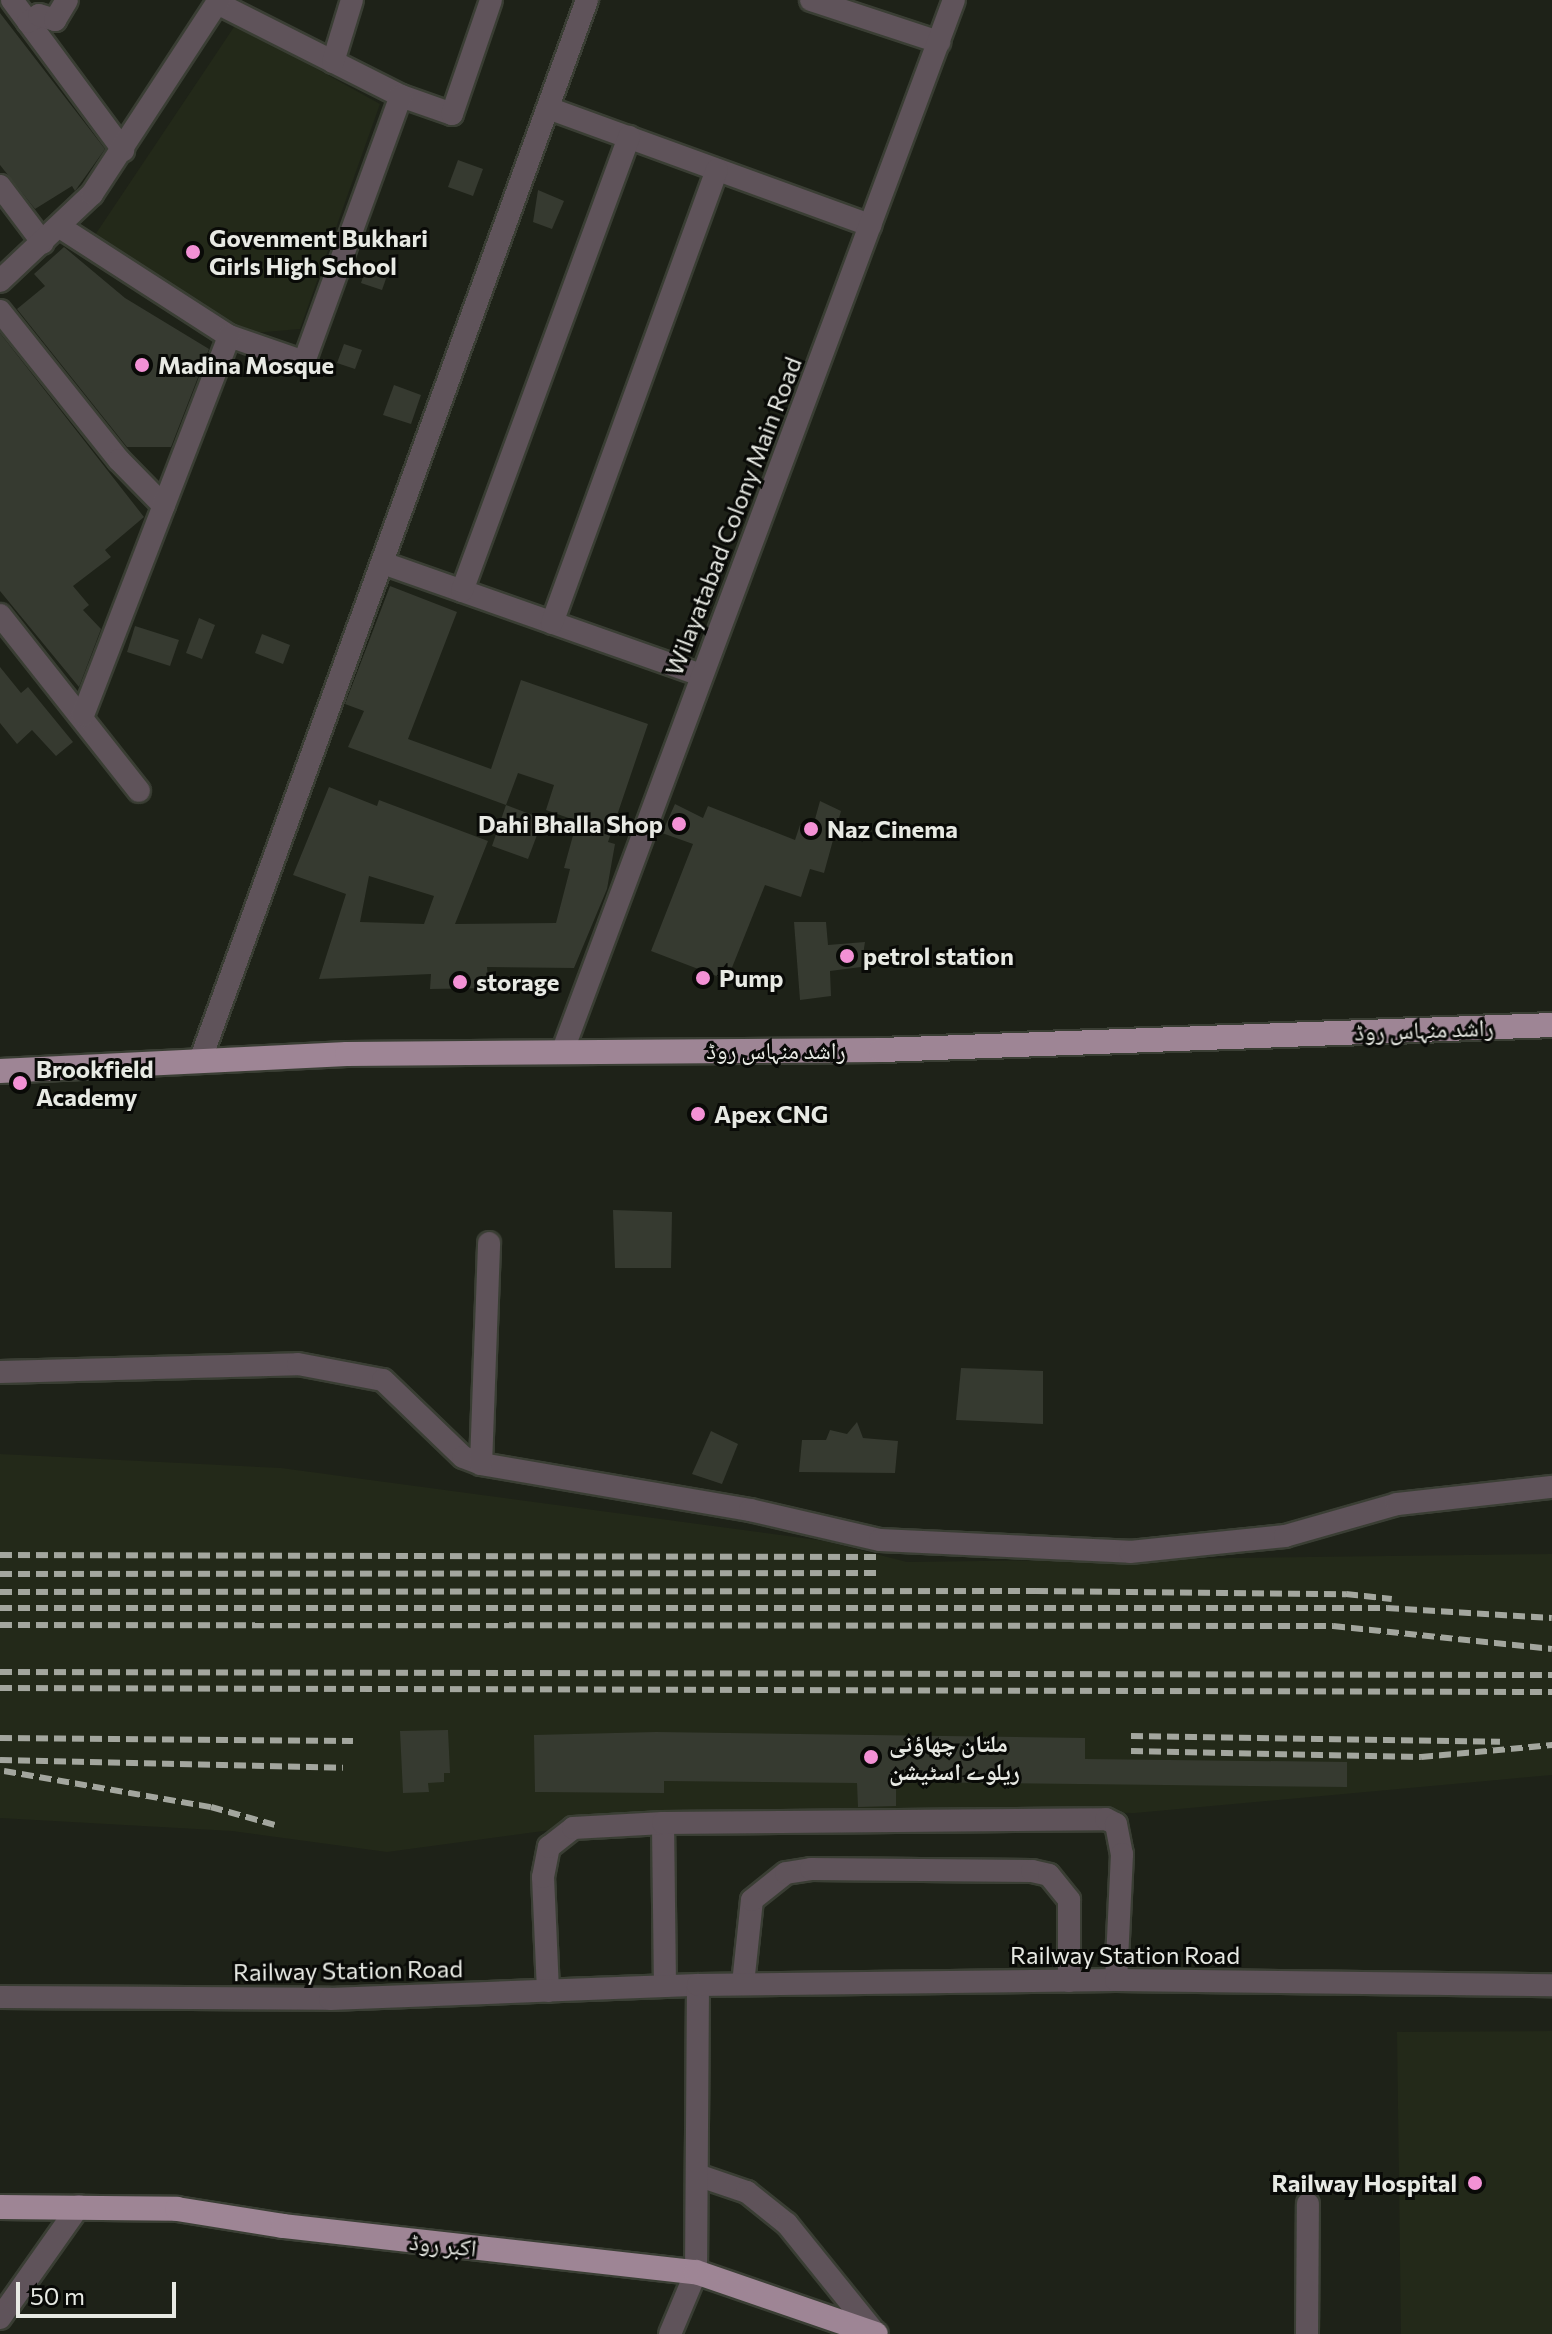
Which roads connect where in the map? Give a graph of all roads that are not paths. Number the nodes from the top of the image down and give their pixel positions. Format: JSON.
{"nodes":[{"id":1,"x":12,"y":0,"type":"edge"},
{"id":2,"x":67,"y":0,"type":"edge"},
{"id":3,"x":352,"y":0,"type":"edge"},
{"id":4,"x":491,"y":0,"type":"edge"},
{"id":5,"x":587,"y":0,"type":"edge"},
{"id":6,"x":811,"y":0,"type":"edge"},
{"id":7,"x":954,"y":0,"type":"edge"},
{"id":8,"x":218,"y":2,"type":"edge"},
{"id":9,"x":28,"y":22,"type":"junction"},
{"id":10,"x":939,"y":42,"type":"junction"},
{"id":11,"x":333,"y":62,"type":"junction"},
{"id":12,"x":401,"y":96,"type":"junction"},
{"id":13,"x":548,"y":108,"type":"junction"},
{"id":14,"x":629,"y":137,"type":"junction"},
{"id":15,"x":123,"y":150,"type":"junction"},
{"id":16,"x":717,"y":170,"type":"junction"},
{"id":17,"x":0,"y":186,"type":"edge"},
{"id":18,"x":870,"y":225,"type":"junction"},
{"id":19,"x":60,"y":227,"type":"junction"},
{"id":20,"x":43,"y":243,"type":"junction"},
{"id":21,"x":0,"y":281,"type":"edge"},
{"id":22,"x":0,"y":311,"type":"edge"},
{"id":23,"x":229,"y":336,"type":"junction"},
{"id":24,"x":164,"y":506,"type":"junction"},
{"id":25,"x":383,"y":563,"type":"junction"},
{"id":26,"x":462,"y":591,"type":"junction"},
{"id":27,"x":0,"y":615,"type":"edge"},
{"id":28,"x":552,"y":623,"type":"junction"},
{"id":29,"x":701,"y":675,"type":"junction"},
{"id":30,"x":83,"y":715,"type":"junction"},
{"id":31,"x":139,"y":791,"type":"dead end"},
{"id":32,"x":1552,"y":1025,"type":"edge"},
{"id":33,"x":563,"y":1050,"type":"junction"},
{"id":34,"x":200,"y":1061,"type":"junction"},
{"id":35,"x":0,"y":1071,"type":"edge"},
{"id":36,"x":489,"y":1243,"type":"dead end"},
{"id":37,"x":0,"y":1372,"type":"edge"},
{"id":38,"x":481,"y":1464,"type":"junction"},
{"id":39,"x":1552,"y":1487,"type":"edge"},
{"id":40,"x":663,"y":1823,"type":"junction"},
{"id":41,"x":1116,"y":1980,"type":"junction"},
{"id":42,"x":1069,"y":1981,"type":"junction"},
{"id":43,"x":743,"y":1984,"type":"junction"},
{"id":44,"x":698,"y":1985,"type":"junction"},
{"id":45,"x":1552,"y":1985,"type":"edge"},
{"id":46,"x":665,"y":1986,"type":"junction"},
{"id":47,"x":548,"y":1991,"type":"junction"},
{"id":48,"x":0,"y":1997,"type":"edge"},
{"id":49,"x":697,"y":2175,"type":"junction"},
{"id":50,"x":1308,"y":2204,"type":"dead end"},
{"id":51,"x":79,"y":2206,"type":"junction"},
{"id":52,"x":0,"y":2207,"type":"edge"},
{"id":53,"x":696,"y":2272,"type":"junction"},
{"id":54,"x":0,"y":2318,"type":"edge"},
{"id":55,"x":670,"y":2334,"type":"edge"},
{"id":56,"x":876,"y":2334,"type":"edge"},
{"id":57,"x":1307,"y":2334,"type":"edge"}],
"edges":[{"from":1,"to":9,"type":"street"},
{"from":2,"to":9,"type":"street"},
{"from":3,"to":11,"type":"street"},
{"from":4,"to":12,"type":"street"},
{"from":5,"to":13,"type":"street"},
{"from":6,"to":10,"type":"street"},
{"from":7,"to":10,"type":"street","name":"Wilayatabad Colony Main Road"},
{"from":8,"to":11,"type":"street"},
{"from":8,"to":15,"type":"street"},
{"from":9,"to":15,"type":"street"},
{"from":10,"to":18,"type":"street","name":"Wilayatabad Colony Main Road"},
{"from":11,"to":12,"type":"street"},
{"from":12,"to":23,"type":"street"},
{"from":13,"to":14,"type":"street"},
{"from":13,"to":25,"type":"street"},
{"from":14,"to":16,"type":"street"},
{"from":14,"to":26,"type":"street"},
{"from":15,"to":19,"type":"street"},
{"from":16,"to":18,"type":"street"},
{"from":16,"to":28,"type":"street"},
{"from":17,"to":20,"type":"street"},
{"from":18,"to":29,"type":"street","name":"Wilayatabad Colony Main Road"},
{"from":19,"to":20,"type":"street"},
{"from":19,"to":23,"type":"street"},
{"from":20,"to":21,"type":"street"},
{"from":22,"to":24,"type":"street"},
{"from":23,"to":24,"type":"street"},
{"from":24,"to":30,"type":"street"},
{"from":25,"to":26,"type":"street"},
{"from":25,"to":34,"type":"street"},
{"from":26,"to":28,"type":"street"},
{"from":27,"to":30,"type":"street"},
{"from":28,"to":29,"type":"street"},
{"from":29,"to":33,"type":"street","name":"Wilayatabad Colony Main Road"},
{"from":30,"to":31,"type":"street"},
{"from":32,"to":33,"type":"main road","name":"راشد منہاس روڈ"},
{"from":33,"to":34,"type":"main road","name":"راشد منہاس روڈ"},
{"from":34,"to":35,"type":"main road","name":"راشد منہاس روڈ"},
{"from":36,"to":38,"type":"street"},
{"from":37,"to":38,"type":"street"},
{"from":38,"to":39,"type":"street"},
{"from":40,"to":41,"type":"street"},
{"from":40,"to":46,"type":"street"},
{"from":40,"to":47,"type":"street"},
{"from":41,"to":42,"type":"street","name":"Railway Station Road"},
{"from":41,"to":45,"type":"street","name":"Railway Station Road"},
{"from":42,"to":43,"type":"street","name":"Railway Station Road"},
{"from":42,"to":43,"type":"street"},
{"from":43,"to":44,"type":"street","name":"Railway Station Road"},
{"from":44,"to":46,"type":"street","name":"Railway Station Road"},
{"from":44,"to":49,"type":"street"},
{"from":46,"to":47,"type":"street","name":"Railway Station Road"},
{"from":47,"to":48,"type":"street","name":"Railway Station Road"},
{"from":49,"to":53,"type":"street"},
{"from":49,"to":56,"type":"street"},
{"from":50,"to":57,"type":"street"},
{"from":51,"to":52,"type":"main road","name":"اکبر روڈ"},
{"from":51,"to":53,"type":"main road","name":"اکبر روڈ"},
{"from":51,"to":54,"type":"street"},
{"from":53,"to":55,"type":"street"},
{"from":53,"to":56,"type":"main road","name":"اکبر روڈ"}]}
